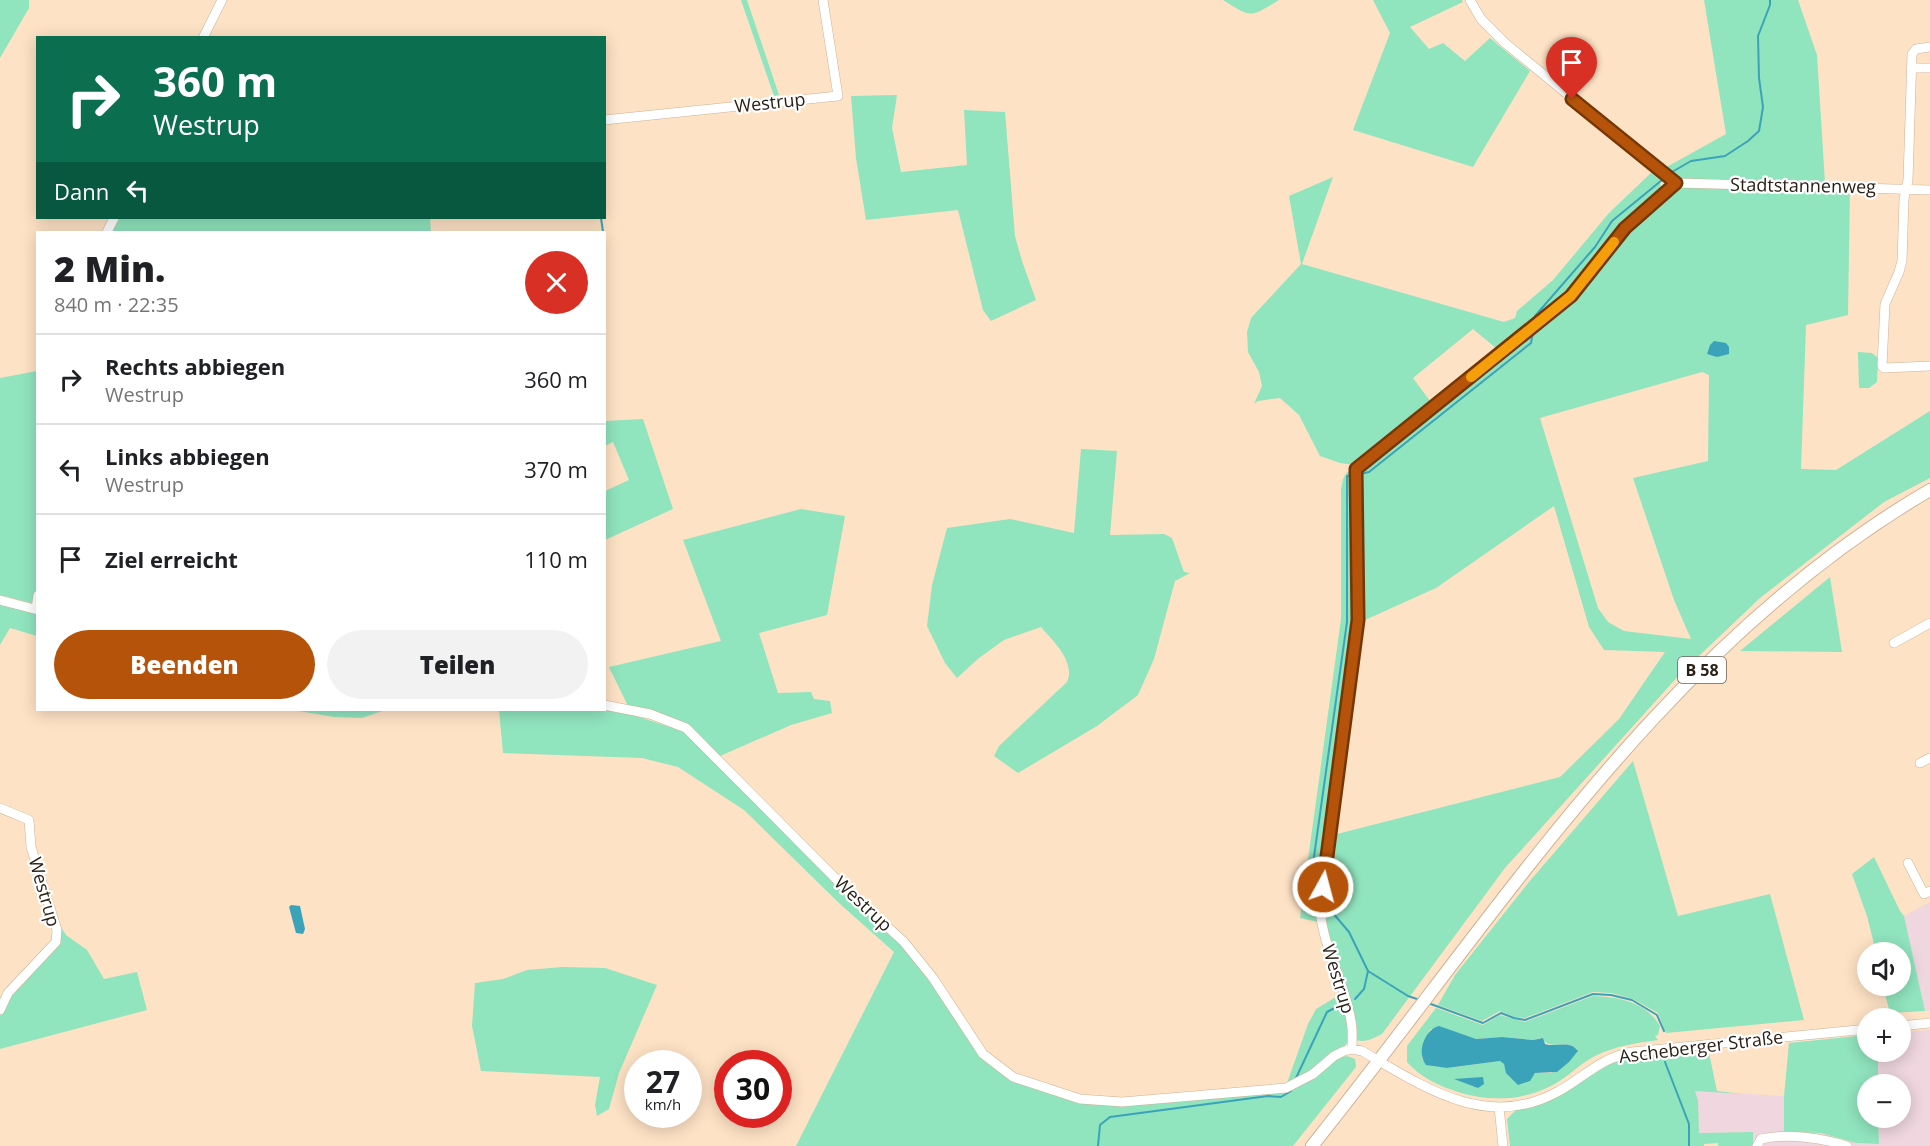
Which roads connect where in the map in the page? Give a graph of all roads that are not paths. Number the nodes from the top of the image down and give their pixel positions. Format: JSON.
{"nodes":[{"id":1,"x":222,"y":0,"type":"edge"},
{"id":2,"x":823,"y":0,"type":"edge"},
{"id":3,"x":1470,"y":0,"type":"edge"},
{"id":4,"x":204,"y":36,"type":"edge"},
{"id":5,"x":1930,"y":47,"type":"edge"},
{"id":6,"x":1911,"y":68,"type":"junction"},
{"id":7,"x":1930,"y":68,"type":"edge"},
{"id":8,"x":606,"y":120,"type":"edge"},
{"id":9,"x":1676,"y":183,"type":"junction"},
{"id":10,"x":1906,"y":189,"type":"junction"},
{"id":11,"x":1930,"y":190,"type":"edge"},
{"id":12,"x":1930,"y":366,"type":"edge"},
{"id":13,"x":1930,"y":490,"type":"edge"},
{"id":14,"x":0,"y":600,"type":"edge"},
{"id":15,"x":36,"y":609,"type":"edge"},
{"id":16,"x":1930,"y":623,"type":"edge"},
{"id":17,"x":1894,"y":643,"type":"dead end"},
{"id":18,"x":606,"y":705,"type":"edge"},
{"id":19,"x":1930,"y":758,"type":"edge"},
{"id":20,"x":1920,"y":763,"type":"dead end"},
{"id":21,"x":0,"y":808,"type":"edge"},
{"id":22,"x":1908,"y":863,"type":"dead end"},
{"id":23,"x":1930,"y":891,"type":"edge"},
{"id":24,"x":0,"y":1010,"type":"edge"},
{"id":25,"x":1930,"y":1023,"type":"edge"},
{"id":26,"x":1911,"y":1025,"type":"edge"},
{"id":27,"x":1857,"y":1030,"type":"edge"},
{"id":28,"x":1352,"y":1049,"type":"junction"},
{"id":29,"x":1378,"y":1060,"type":"junction"},
{"id":30,"x":1499,"y":1107,"type":"junction"},
{"id":31,"x":1797,"y":1138,"type":"junction"},
{"id":32,"x":1312,"y":1146,"type":"edge"},
{"id":33,"x":1503,"y":1146,"type":"edge"},
{"id":34,"x":1757,"y":1146,"type":"edge"},
{"id":35,"x":1790,"y":1146,"type":"edge"},
{"id":36,"x":1847,"y":1146,"type":"edge"}],
"edges":[{"from":1,"to":4,"type":"street"},
{"from":2,"to":8,"type":"street","name":"Westrup"},
{"from":3,"to":9,"type":"street"},
{"from":5,"to":6,"type":"street"},
{"from":6,"to":7,"type":"street"},
{"from":6,"to":10,"type":"street"},
{"from":9,"to":10,"type":"street","name":"Stadtstannenweg"},
{"from":9,"to":28,"type":"street","name":"Westrup"},
{"from":10,"to":11,"type":"street","name":"Stadtstannenweg"},
{"from":10,"to":12,"type":"street"},
{"from":13,"to":29,"type":"main road","number":"B 58"},
{"from":14,"to":15,"type":"street"},
{"from":16,"to":17,"type":"street"},
{"from":18,"to":28,"type":"street","name":"Westrup"},
{"from":19,"to":20,"type":"street"},
{"from":21,"to":24,"type":"street","name":"Westrup"},
{"from":22,"to":23,"type":"street"},
{"from":25,"to":26,"type":"street"},
{"from":27,"to":30,"type":"street","name":"Ascheberger Straße"},
{"from":28,"to":29,"type":"street"},
{"from":29,"to":30,"type":"street","name":"Ascheberger Straße"},
{"from":29,"to":32,"type":"main road","number":"B 58"},
{"from":30,"to":33,"type":"street"},
{"from":31,"to":34,"type":"street"},
{"from":31,"to":35,"type":"street"},
{"from":31,"to":36,"type":"street"}]}
